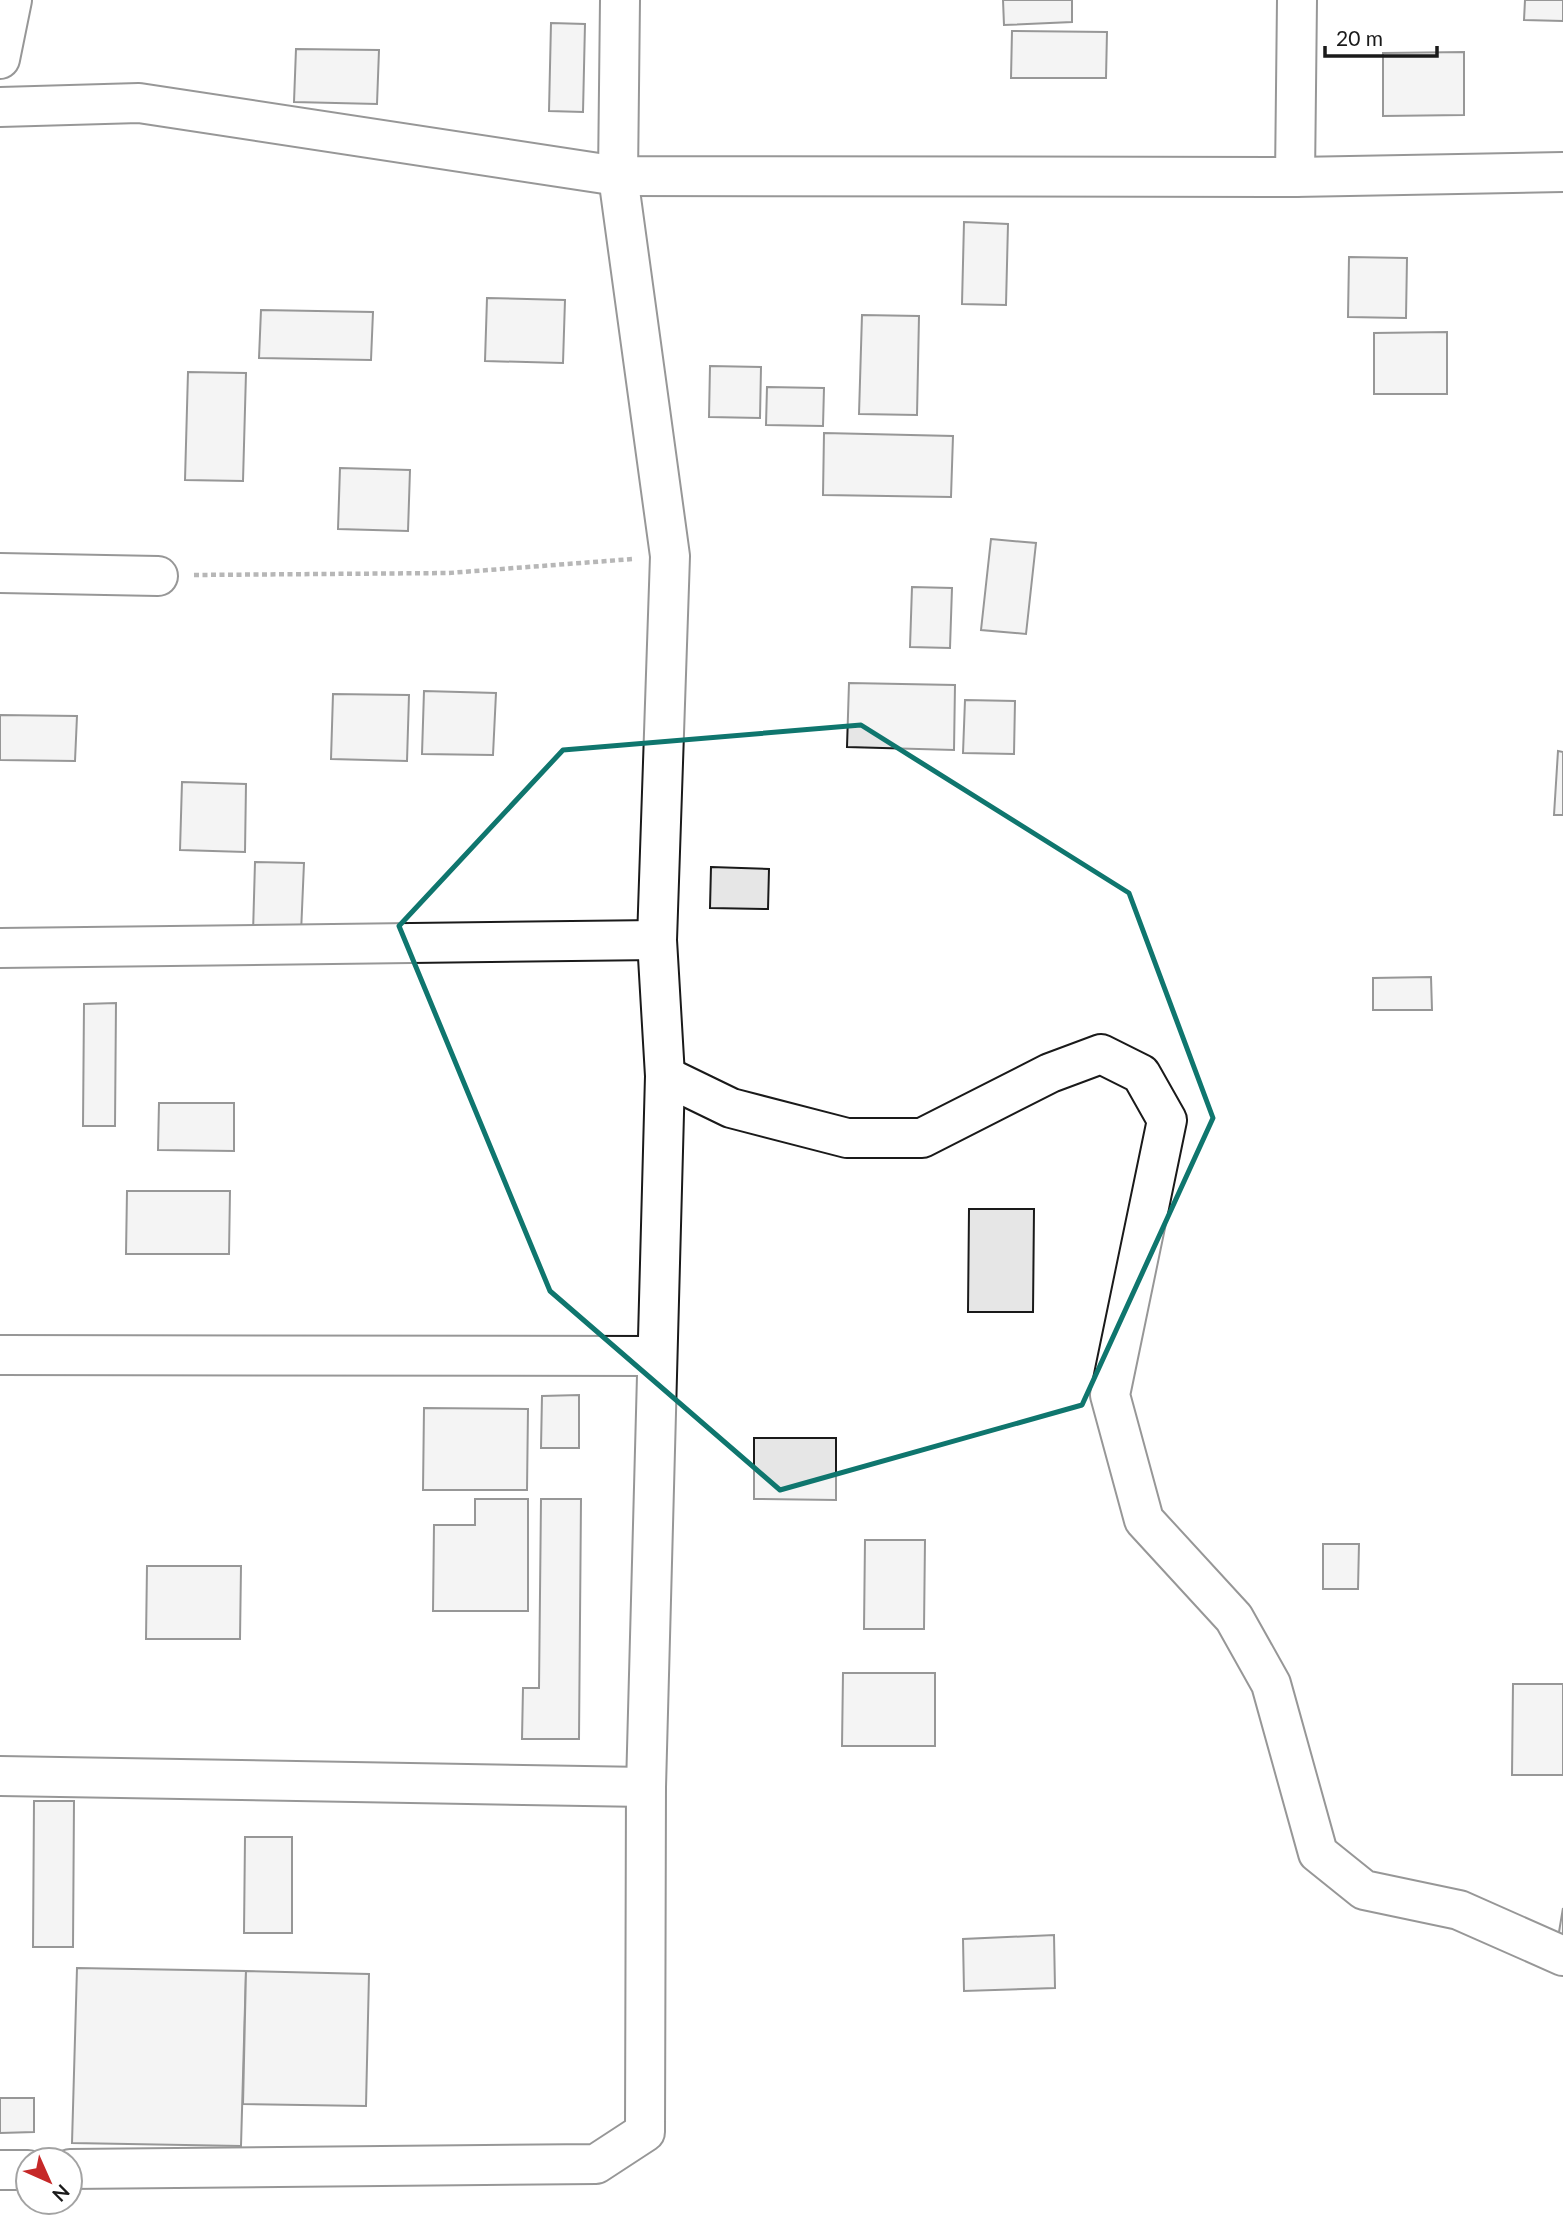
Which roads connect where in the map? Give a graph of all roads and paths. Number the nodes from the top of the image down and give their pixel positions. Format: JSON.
{"nodes":[{"id":1,"x":12,"y":0,"type":"edge"},
{"id":2,"x":620,"y":0,"type":"edge"},
{"id":3,"x":1297,"y":0,"type":"edge"},
{"id":4,"x":0,"y":59,"type":"edge"},
{"id":5,"x":0,"y":107,"type":"edge"},
{"id":6,"x":1563,"y":172,"type":"edge"},
{"id":7,"x":618,"y":176,"type":"junction"},
{"id":8,"x":1296,"y":177,"type":"junction"},
{"id":9,"x":670,"y":556,"type":"junction"},
{"id":10,"x":0,"y":573,"type":"edge"},
{"id":11,"x":158,"y":576,"type":"joint"},
{"id":12,"x":657,"y":940,"type":"junction"},
{"id":13,"x":0,"y":948,"type":"edge"},
{"id":14,"x":665,"y":1076,"type":"junction"},
{"id":15,"x":0,"y":1355,"type":"edge"},
{"id":16,"x":657,"y":1356,"type":"junction"},
{"id":17,"x":0,"y":1776,"type":"edge"},
{"id":18,"x":646,"y":1787,"type":"junction"},
{"id":19,"x":1563,"y":1956,"type":"edge"},
{"id":20,"x":84,"y":2169,"type":"edge"}],
"edges":[{"from":1,"to":4,"type":"street"},
{"from":2,"to":7,"type":"street"},
{"from":3,"to":8,"type":"street"},
{"from":5,"to":7,"type":"street"},
{"from":6,"to":8,"type":"street"},
{"from":7,"to":8,"type":"street"},
{"from":7,"to":9,"type":"street"},
{"from":9,"to":11,"type":"path"},
{"from":9,"to":12,"type":"street"},
{"from":10,"to":11,"type":"street"},
{"from":12,"to":13,"type":"street"},
{"from":12,"to":14,"type":"street"},
{"from":14,"to":16,"type":"street"},
{"from":14,"to":19,"type":"street"},
{"from":15,"to":16,"type":"street"},
{"from":16,"to":18,"type":"street"},
{"from":17,"to":18,"type":"street"},
{"from":18,"to":20,"type":"street"}]}
